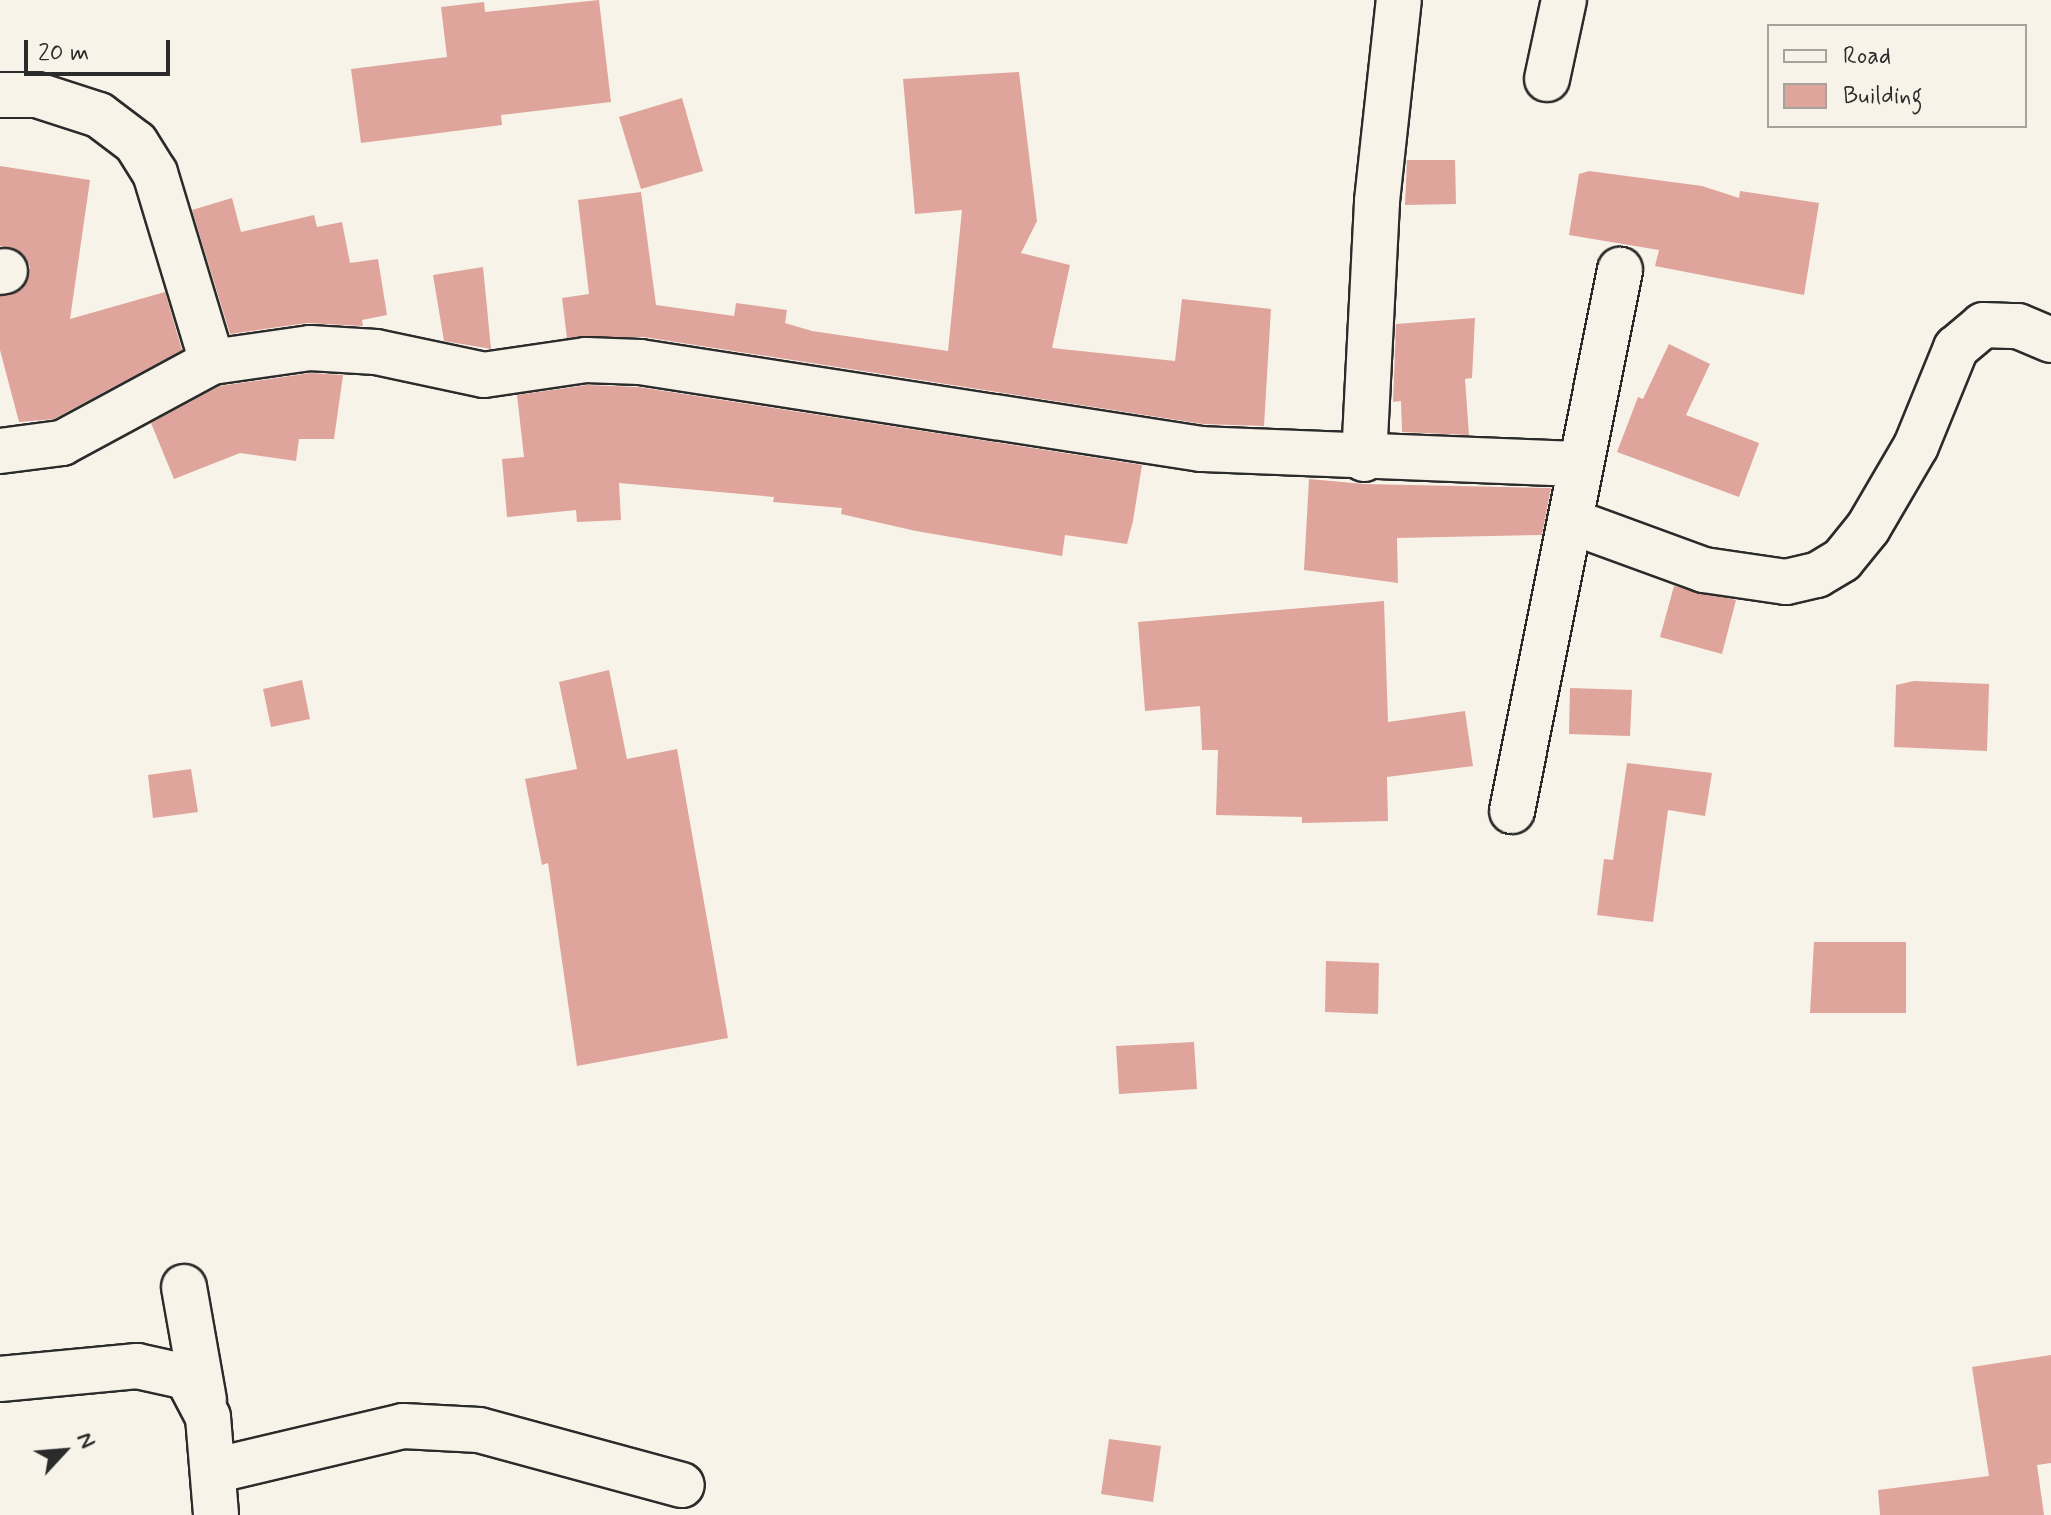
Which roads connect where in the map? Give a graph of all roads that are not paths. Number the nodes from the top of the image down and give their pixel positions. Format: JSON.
{"nodes":[{"id":1,"x":1399,"y":0,"type":"edge"},
{"id":2,"x":1564,"y":0,"type":"edge"},
{"id":3,"x":1547,"y":79,"type":"dead end"},
{"id":4,"x":0,"y":95,"type":"edge"},
{"id":5,"x":1620,"y":270,"type":"dead end"},
{"id":6,"x":2051,"y":340,"type":"edge"},
{"id":7,"x":212,"y":362,"type":"junction"},
{"id":8,"x":0,"y":451,"type":"edge"},
{"id":9,"x":1364,"y":459,"type":"junction"},
{"id":10,"x":1580,"y":464,"type":"junction"},
{"id":11,"x":1570,"y":521,"type":"junction"},
{"id":12,"x":1512,"y":811,"type":"dead end"},
{"id":13,"x":184,"y":1287,"type":"dead end"},
{"id":14,"x":0,"y":1379,"type":"edge"},
{"id":15,"x":204,"y":1400,"type":"junction"},
{"id":16,"x":213,"y":1471,"type":"junction"},
{"id":17,"x":682,"y":1485,"type":"dead end"},
{"id":18,"x":216,"y":1515,"type":"edge"}],
"edges":[{"from":1,"to":9,"type":"street"},
{"from":2,"to":3,"type":"street"},
{"from":4,"to":7,"type":"street"},
{"from":5,"to":10,"type":"street"},
{"from":6,"to":11,"type":"street"},
{"from":7,"to":8,"type":"street"},
{"from":7,"to":9,"type":"street"},
{"from":9,"to":10,"type":"street"},
{"from":10,"to":11,"type":"street"},
{"from":11,"to":12,"type":"street"},
{"from":13,"to":15,"type":"street"},
{"from":14,"to":15,"type":"street"},
{"from":15,"to":16,"type":"street"},
{"from":16,"to":17,"type":"street"},
{"from":16,"to":18,"type":"street"}]}
